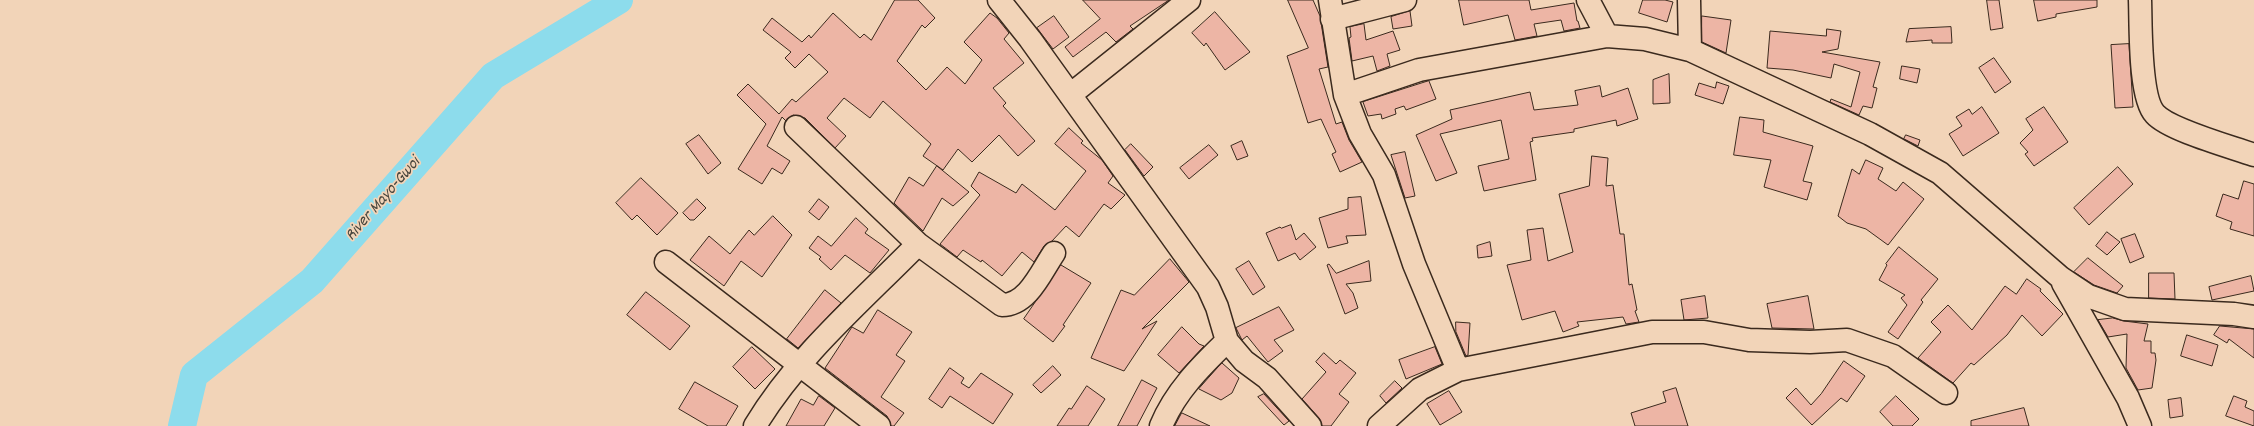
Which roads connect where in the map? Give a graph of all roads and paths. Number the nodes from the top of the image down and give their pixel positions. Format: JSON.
{"nodes":[{"id":1,"x":999,"y":0,"type":"edge"},
{"id":2,"x":1189,"y":0,"type":"edge"},
{"id":3,"x":1405,"y":0,"type":"edge"},
{"id":4,"x":1588,"y":0,"type":"edge"},
{"id":5,"x":1689,"y":0,"type":"edge"},
{"id":6,"x":2140,"y":0,"type":"edge"},
{"id":7,"x":1331,"y":9,"type":"edge"},
{"id":8,"x":1607,"y":36,"type":"junction"},
{"id":9,"x":1690,"y":50,"type":"junction"},
{"id":10,"x":1070,"y":95,"type":"junction"},
{"id":11,"x":1345,"y":95,"type":"junction"},
{"id":12,"x":796,"y":127,"type":"dead end"},
{"id":13,"x":2254,"y":155,"type":"edge"},
{"id":14,"x":918,"y":244,"type":"junction"},
{"id":15,"x":1054,"y":253,"type":"dead end"},
{"id":16,"x":666,"y":262,"type":"dead end"},
{"id":17,"x":2060,"y":278,"type":"junction"},
{"id":18,"x":2254,"y":317,"type":"edge"},
{"id":19,"x":1227,"y":340,"type":"junction"},
{"id":20,"x":799,"y":364,"type":"junction"},
{"id":21,"x":1458,"y":370,"type":"junction"},
{"id":22,"x":1946,"y":393,"type":"dead end"},
{"id":23,"x":755,"y":426,"type":"edge"},
{"id":24,"x":879,"y":426,"type":"edge"},
{"id":25,"x":1161,"y":426,"type":"edge"},
{"id":26,"x":1310,"y":426,"type":"edge"},
{"id":27,"x":1379,"y":426,"type":"edge"},
{"id":28,"x":2140,"y":426,"type":"edge"}],
"edges":[{"from":1,"to":10,"type":"street"},
{"from":2,"to":10,"type":"street"},
{"from":3,"to":7,"type":"street"},
{"from":4,"to":8,"type":"street"},
{"from":5,"to":9,"type":"street"},
{"from":6,"to":13,"type":"street"},
{"from":7,"to":11,"type":"street"},
{"from":8,"to":9,"type":"street"},
{"from":8,"to":11,"type":"street"},
{"from":9,"to":17,"type":"street"},
{"from":10,"to":19,"type":"street"},
{"from":11,"to":21,"type":"street"},
{"from":12,"to":14,"type":"street"},
{"from":14,"to":15,"type":"street"},
{"from":14,"to":20,"type":"street"},
{"from":16,"to":20,"type":"street"},
{"from":17,"to":18,"type":"street"},
{"from":17,"to":28,"type":"street"},
{"from":19,"to":25,"type":"street"},
{"from":19,"to":26,"type":"street"},
{"from":20,"to":23,"type":"street"},
{"from":20,"to":24,"type":"street"},
{"from":21,"to":22,"type":"street"},
{"from":21,"to":27,"type":"street"}]}
